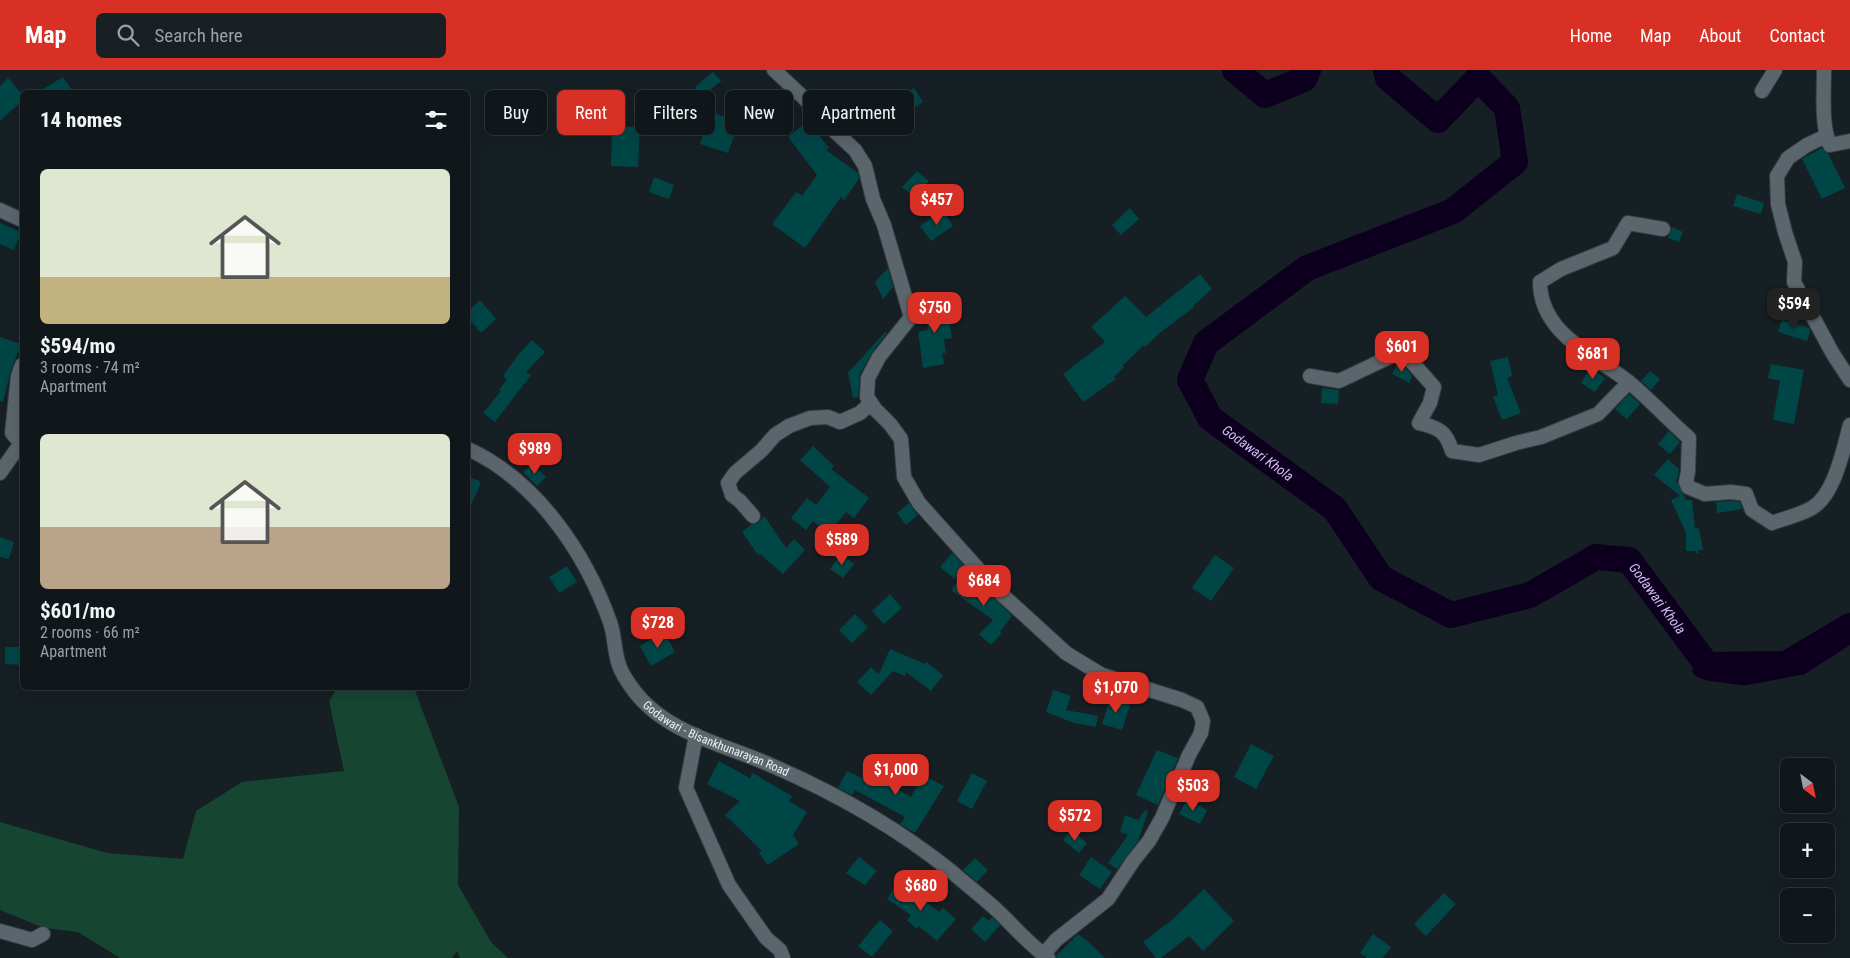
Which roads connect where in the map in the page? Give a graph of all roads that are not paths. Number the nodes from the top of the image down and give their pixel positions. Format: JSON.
{"nodes":[{"id":1,"x":774,"y":70,"type":"edge"},
{"id":2,"x":1775,"y":70,"type":"edge"},
{"id":3,"x":1824,"y":70,"type":"edge"},
{"id":4,"x":1762,"y":91,"type":"dead end"},
{"id":5,"x":1826,"y":136,"type":"junction"},
{"id":6,"x":1850,"y":141,"type":"edge"},
{"id":7,"x":0,"y":210,"type":"edge"},
{"id":8,"x":20,"y":219,"type":"edge"},
{"id":9,"x":1663,"y":229,"type":"dead end"},
{"id":10,"x":20,"y":370,"type":"edge"},
{"id":11,"x":1310,"y":376,"type":"dead end"},
{"id":12,"x":1850,"y":380,"type":"edge"},
{"id":13,"x":1629,"y":382,"type":"junction"},
{"id":14,"x":871,"y":403,"type":"junction"},
{"id":15,"x":1850,"y":425,"type":"edge"},
{"id":16,"x":20,"y":441,"type":"edge"},
{"id":17,"x":20,"y":446,"type":"edge"},
{"id":18,"x":470,"y":450,"type":"edge"},
{"id":19,"x":0,"y":474,"type":"edge"},
{"id":20,"x":753,"y":516,"type":"dead end"},
{"id":21,"x":696,"y":735,"type":"junction"},
{"id":22,"x":0,"y":931,"type":"edge"},
{"id":23,"x":43,"y":934,"type":"dead end"},
{"id":24,"x":1045,"y":956,"type":"edge"},
{"id":25,"x":783,"y":958,"type":"edge"}],
"edges":[{"from":1,"to":14,"type":"street"},
{"from":2,"to":4,"type":"street"},
{"from":3,"to":5,"type":"street"},
{"from":5,"to":6,"type":"street"},
{"from":5,"to":12,"type":"street"},
{"from":7,"to":8,"type":"street"},
{"from":9,"to":13,"type":"street"},
{"from":10,"to":16,"type":"street"},
{"from":11,"to":13,"type":"street"},
{"from":13,"to":15,"type":"street"},
{"from":14,"to":20,"type":"street"},
{"from":14,"to":24,"type":"street"},
{"from":17,"to":19,"type":"street"},
{"from":18,"to":21,"type":"street","name":"Godawari - Bisankhunarayan Road"},
{"from":21,"to":24,"type":"street","name":"Godawari - Bisankhunarayan Road"},
{"from":21,"to":25,"type":"street"},
{"from":22,"to":23,"type":"street"}]}
